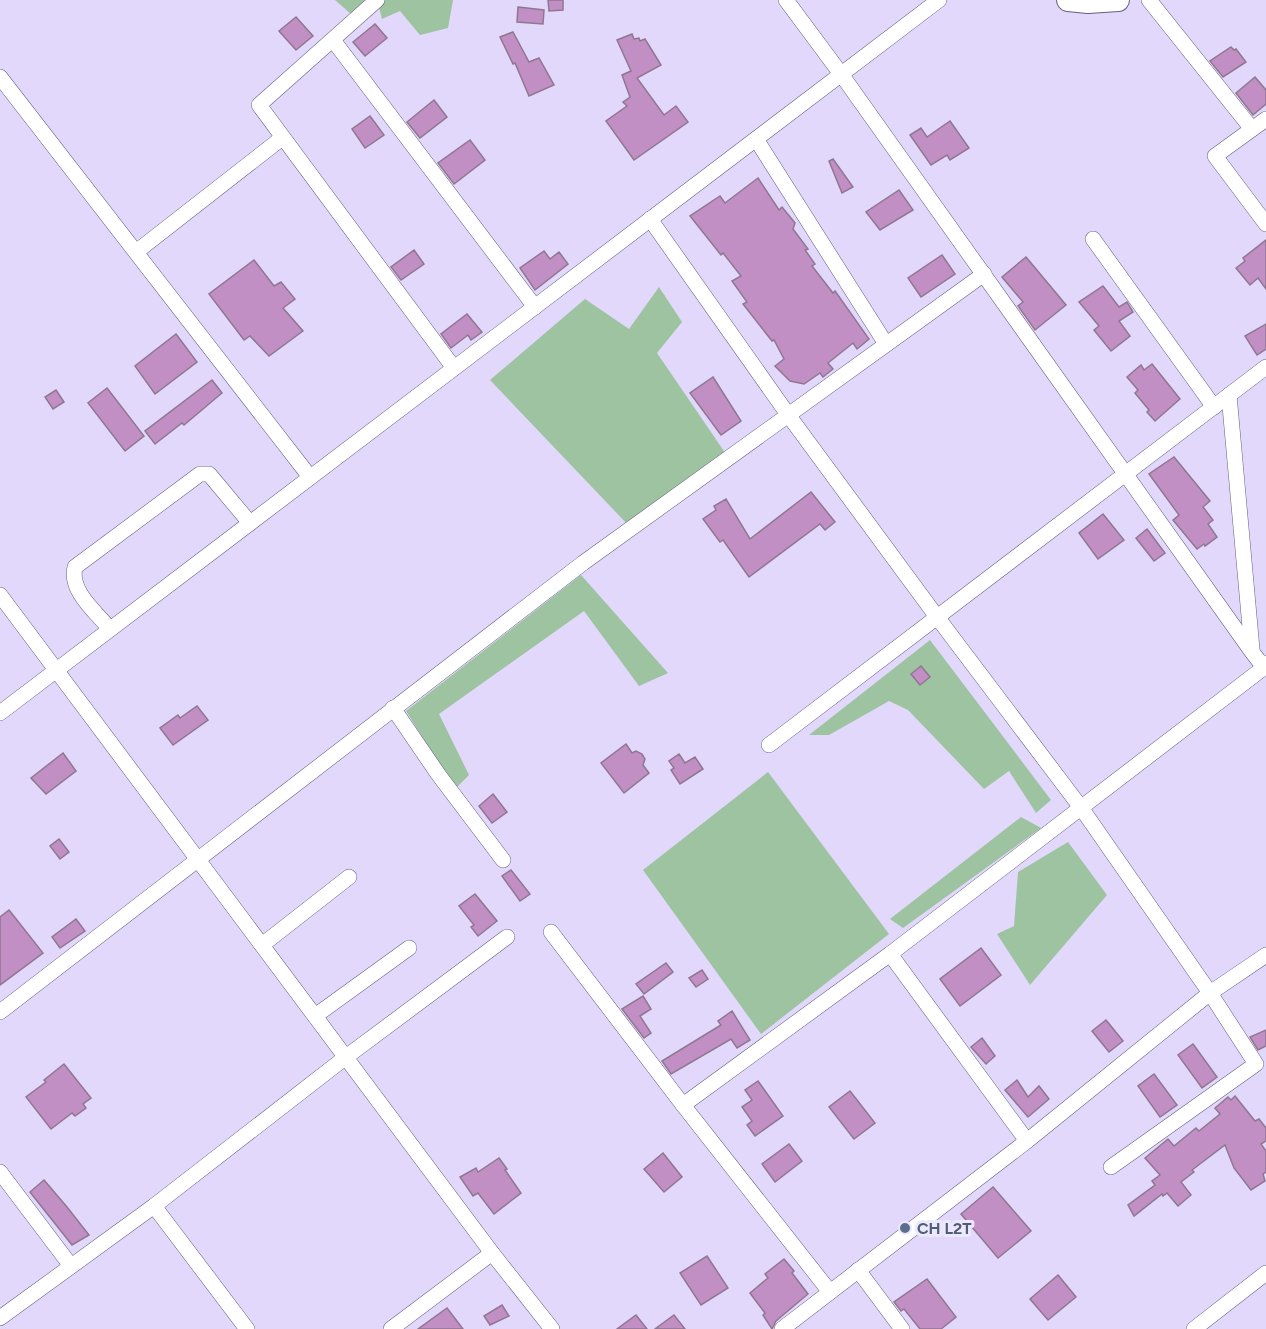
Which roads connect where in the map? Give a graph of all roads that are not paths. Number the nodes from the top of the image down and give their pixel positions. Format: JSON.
{"nodes":[{"id":1,"x":376,"y":0,"type":"edge"},
{"id":2,"x":786,"y":0,"type":"edge"},
{"id":3,"x":939,"y":0,"type":"edge"},
{"id":4,"x":1068,"y":0,"type":"edge"},
{"id":5,"x":1118,"y":0,"type":"edge"},
{"id":6,"x":1149,"y":0,"type":"edge"},
{"id":7,"x":333,"y":40,"type":"junction"},
{"id":8,"x":841,"y":74,"type":"junction"},
{"id":9,"x":0,"y":76,"type":"edge"},
{"id":10,"x":1266,"y":119,"type":"edge"},
{"id":11,"x":1252,"y":129,"type":"junction"},
{"id":12,"x":282,"y":138,"type":"junction"},
{"id":13,"x":756,"y":139,"type":"junction"},
{"id":14,"x":650,"y":219,"type":"junction"},
{"id":15,"x":1266,"y":224,"type":"edge"},
{"id":16,"x":1093,"y":239,"type":"dead end"},
{"id":17,"x":136,"y":252,"type":"junction"},
{"id":18,"x":984,"y":274,"type":"junction"},
{"id":19,"x":535,"y":307,"type":"junction"},
{"id":20,"x":886,"y":344,"type":"junction"},
{"id":21,"x":454,"y":368,"type":"junction"},
{"id":22,"x":1266,"y":368,"type":"edge"},
{"id":23,"x":1229,"y":395,"type":"junction"},
{"id":24,"x":1214,"y":407,"type":"junction"},
{"id":25,"x":789,"y":416,"type":"junction"},
{"id":26,"x":1126,"y":474,"type":"junction"},
{"id":27,"x":310,"y":477,"type":"junction"},
{"id":28,"x":250,"y":523,"type":"junction"},
{"id":29,"x":0,"y":595,"type":"edge"},
{"id":30,"x":937,"y":617,"type":"junction"},
{"id":31,"x":110,"y":629,"type":"junction"},
{"id":32,"x":1252,"y":652,"type":"junction"},
{"id":33,"x":1266,"y":666,"type":"edge"},
{"id":34,"x":57,"y":670,"type":"junction"},
{"id":35,"x":393,"y":708,"type":"junction"},
{"id":36,"x":0,"y":713,"type":"edge"},
{"id":37,"x":769,"y":745,"type":"dead end"},
{"id":38,"x":1082,"y":809,"type":"junction"},
{"id":39,"x":197,"y":858,"type":"junction"},
{"id":40,"x":502,"y":860,"type":"dead end"},
{"id":41,"x":349,"y":877,"type":"dead end"},
{"id":42,"x":552,"y":932,"type":"dead end"},
{"id":43,"x":507,"y":937,"type":"dead end"},
{"id":44,"x":262,"y":945,"type":"junction"},
{"id":45,"x":409,"y":948,"type":"dead end"},
{"id":46,"x":890,"y":954,"type":"junction"},
{"id":47,"x":1266,"y":956,"type":"edge"},
{"id":48,"x":1210,"y":993,"type":"junction"},
{"id":49,"x":0,"y":1012,"type":"edge"},
{"id":50,"x":315,"y":1016,"type":"junction"},
{"id":51,"x":346,"y":1057,"type":"junction"},
{"id":52,"x":683,"y":1105,"type":"junction"},
{"id":53,"x":1027,"y":1141,"type":"junction"},
{"id":54,"x":1111,"y":1167,"type":"dead end"},
{"id":55,"x":0,"y":1172,"type":"edge"},
{"id":56,"x":154,"y":1206,"type":"junction"},
{"id":57,"x":492,"y":1253,"type":"junction"},
{"id":58,"x":71,"y":1266,"type":"junction"},
{"id":59,"x":858,"y":1270,"type":"junction"},
{"id":60,"x":1266,"y":1274,"type":"edge"},
{"id":61,"x":830,"y":1292,"type":"junction"},
{"id":62,"x":0,"y":1318,"type":"edge"},
{"id":63,"x":247,"y":1329,"type":"edge"},
{"id":64,"x":391,"y":1329,"type":"edge"},
{"id":65,"x":552,"y":1329,"type":"edge"},
{"id":66,"x":782,"y":1329,"type":"edge"},
{"id":67,"x":902,"y":1329,"type":"edge"},
{"id":68,"x":1194,"y":1329,"type":"edge"}],
"edges":[{"from":1,"to":7,"type":"street"},
{"from":2,"to":8,"type":"street"},
{"from":3,"to":8,"type":"street"},
{"from":4,"to":5,"type":"main road"},
{"from":6,"to":11,"type":"street"},
{"from":7,"to":12,"type":"street"},
{"from":7,"to":19,"type":"street"},
{"from":8,"to":13,"type":"street"},
{"from":8,"to":18,"type":"street"},
{"from":9,"to":17,"type":"street"},
{"from":10,"to":11,"type":"street"},
{"from":11,"to":15,"type":"street"},
{"from":12,"to":17,"type":"street"},
{"from":12,"to":21,"type":"street"},
{"from":13,"to":14,"type":"street"},
{"from":13,"to":20,"type":"street"},
{"from":14,"to":19,"type":"street"},
{"from":14,"to":25,"type":"street"},
{"from":16,"to":24,"type":"street"},
{"from":17,"to":27,"type":"street"},
{"from":18,"to":20,"type":"street"},
{"from":18,"to":26,"type":"street"},
{"from":19,"to":21,"type":"street"},
{"from":20,"to":25,"type":"street"},
{"from":21,"to":27,"type":"street"},
{"from":22,"to":23,"type":"street"},
{"from":23,"to":24,"type":"street"},
{"from":23,"to":32,"type":"street"},
{"from":24,"to":26,"type":"street"},
{"from":25,"to":30,"type":"street"},
{"from":25,"to":35,"type":"street"},
{"from":26,"to":30,"type":"street"},
{"from":26,"to":32,"type":"street"},
{"from":27,"to":28,"type":"street"},
{"from":28,"to":31,"type":"street"},
{"from":28,"to":31,"type":"street"},
{"from":29,"to":34,"type":"street"},
{"from":30,"to":37,"type":"street"},
{"from":30,"to":38,"type":"street"},
{"from":31,"to":34,"type":"street"},
{"from":32,"to":33,"type":"street"},
{"from":33,"to":38,"type":"street"},
{"from":34,"to":36,"type":"street"},
{"from":34,"to":39,"type":"street"},
{"from":35,"to":39,"type":"street"},
{"from":35,"to":40,"type":"street"},
{"from":38,"to":46,"type":"street"},
{"from":38,"to":48,"type":"street"},
{"from":39,"to":44,"type":"street"},
{"from":39,"to":49,"type":"street"},
{"from":41,"to":44,"type":"street"},
{"from":42,"to":52,"type":"street"},
{"from":43,"to":51,"type":"street"},
{"from":44,"to":50,"type":"street"},
{"from":45,"to":50,"type":"street"},
{"from":46,"to":52,"type":"street"},
{"from":46,"to":53,"type":"street"},
{"from":47,"to":48,"type":"street"},
{"from":48,"to":53,"type":"street"},
{"from":48,"to":54,"type":"street"},
{"from":50,"to":51,"type":"street"},
{"from":51,"to":56,"type":"street"},
{"from":51,"to":57,"type":"street"},
{"from":52,"to":61,"type":"street"},
{"from":53,"to":59,"type":"street"},
{"from":55,"to":58,"type":"street"},
{"from":56,"to":58,"type":"street"},
{"from":56,"to":63,"type":"street"},
{"from":57,"to":64,"type":"street"},
{"from":57,"to":65,"type":"street"},
{"from":58,"to":62,"type":"street"},
{"from":59,"to":61,"type":"street"},
{"from":59,"to":67,"type":"street"},
{"from":60,"to":68,"type":"street"},
{"from":61,"to":66,"type":"street"}]}
